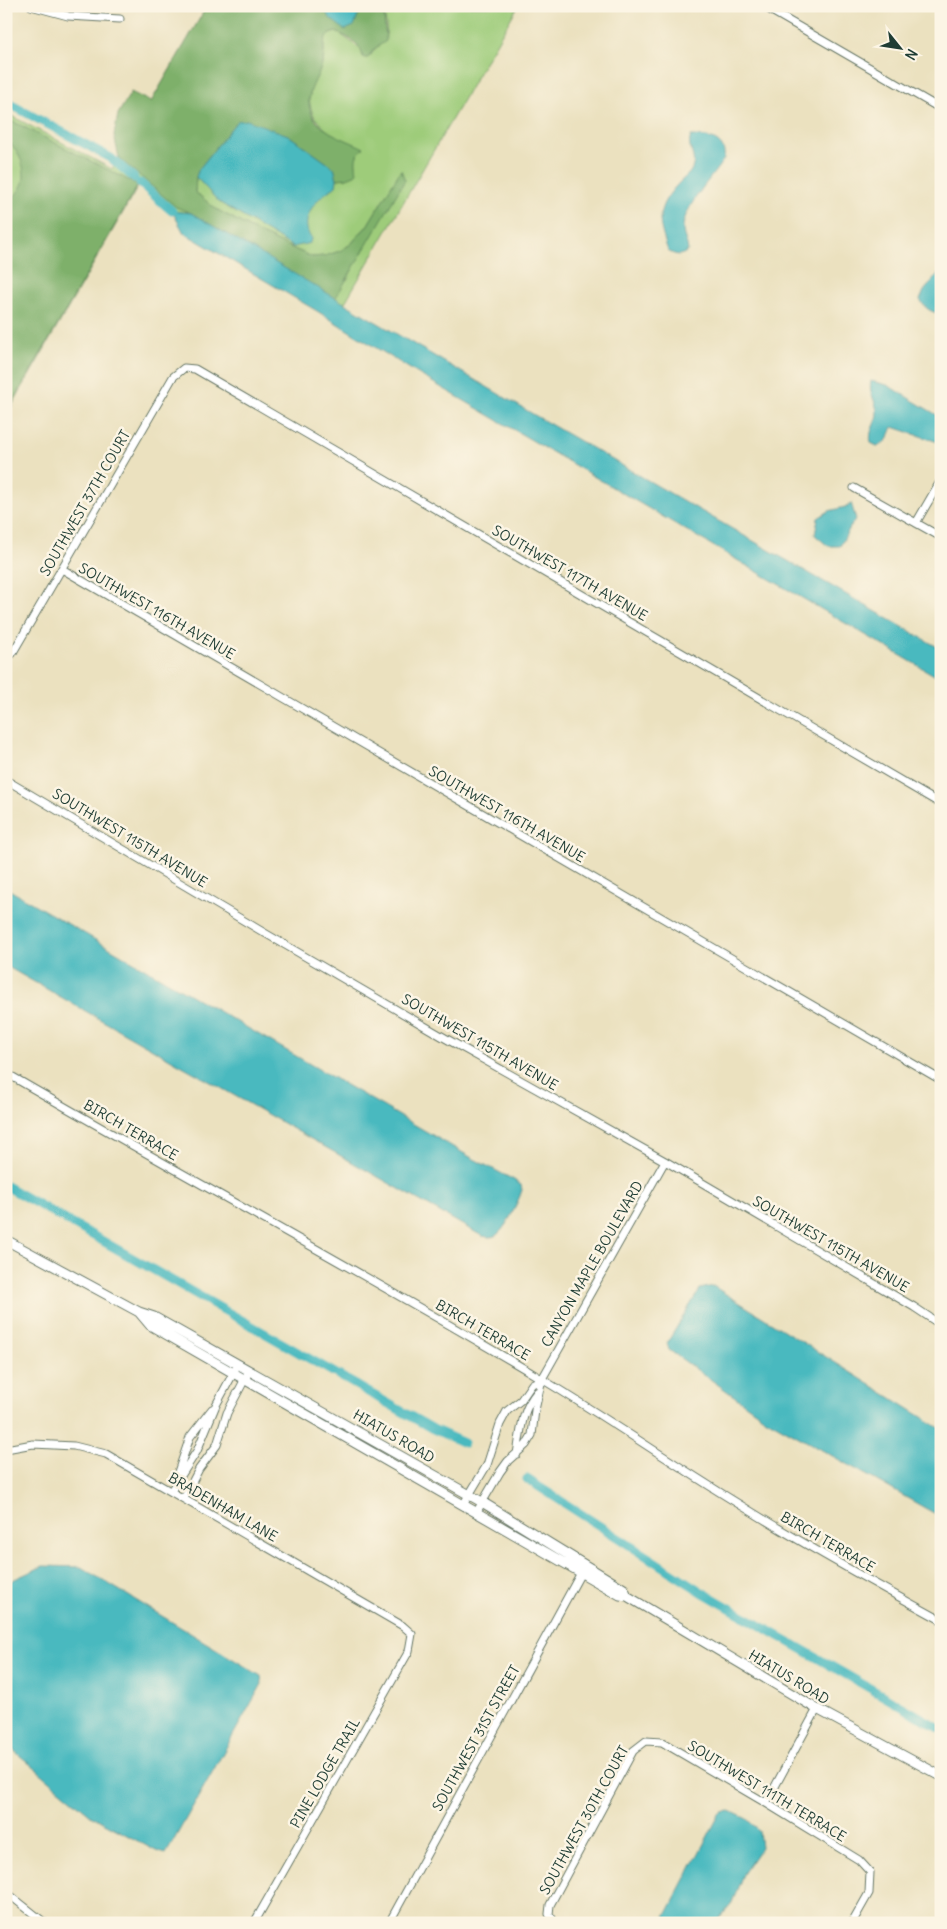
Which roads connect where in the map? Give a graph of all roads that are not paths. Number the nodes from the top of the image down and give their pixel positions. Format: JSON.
{"nodes":[{"id":1,"x":31,"y":6,"type":"edge"},
{"id":2,"x":763,"y":6,"type":"edge"},
{"id":3,"x":120,"y":19,"type":"dead end"},
{"id":4,"x":941,"y":109,"type":"edge"},
{"id":5,"x":184,"y":368,"type":"joint"},
{"id":6,"x":941,"y":480,"type":"edge"},
{"id":7,"x":854,"y":488,"type":"dead end"},
{"id":8,"x":916,"y":523,"type":"junction"},
{"id":9,"x":941,"y":537,"type":"edge"},
{"id":10,"x":62,"y":569,"type":"junction"},
{"id":11,"x":12,"y":654,"type":"dead end"},
{"id":12,"x":6,"y":780,"type":"edge"},
{"id":13,"x":941,"y":804,"type":"edge"},
{"id":14,"x":6,"y":1073,"type":"edge"},
{"id":15,"x":941,"y":1080,"type":"edge"},
{"id":16,"x":665,"y":1161,"type":"junction"},
{"id":17,"x":6,"y":1240,"type":"edge"},
{"id":18,"x":941,"y":1325,"type":"edge"},
{"id":19,"x":236,"y":1368,"type":"junction"},
{"id":20,"x":250,"y":1370,"type":"junction"},
{"id":21,"x":245,"y":1379,"type":"junction"},
{"id":22,"x":542,"y":1379,"type":"junction"},
{"id":23,"x":539,"y":1390,"type":"junction"},
{"id":24,"x":216,"y":1405,"type":"junction"},
{"id":25,"x":507,"y":1411,"type":"junction"},
{"id":26,"x":523,"y":1416,"type":"junction"},
{"id":27,"x":188,"y":1444,"type":"junction"},
{"id":28,"x":198,"y":1448,"type":"junction"},
{"id":29,"x":6,"y":1449,"type":"edge"},
{"id":30,"x":210,"y":1455,"type":"junction"},
{"id":31,"x":516,"y":1455,"type":"junction"},
{"id":32,"x":171,"y":1491,"type":"junction"},
{"id":33,"x":469,"y":1495,"type":"junction"},
{"id":34,"x":184,"y":1498,"type":"junction"},
{"id":35,"x":482,"y":1502,"type":"junction"},
{"id":36,"x":463,"y":1505,"type":"junction"},
{"id":37,"x":476,"y":1513,"type":"junction"},
{"id":38,"x":585,"y":1564,"type":"junction"},
{"id":39,"x":580,"y":1573,"type":"junction"},
{"id":40,"x":627,"y":1596,"type":"junction"},
{"id":41,"x":941,"y":1620,"type":"edge"},
{"id":42,"x":412,"y":1634,"type":"joint"},
{"id":43,"x":817,"y":1709,"type":"junction"},
{"id":44,"x":646,"y":1741,"type":"joint"},
{"id":45,"x":941,"y":1776,"type":"edge"},
{"id":46,"x":766,"y":1803,"type":"junction"},
{"id":47,"x":6,"y":1892,"type":"edge"},
{"id":48,"x":45,"y":1923,"type":"edge"},
{"id":49,"x":254,"y":1923,"type":"edge"},
{"id":50,"x":389,"y":1923,"type":"edge"},
{"id":51,"x":555,"y":1923,"type":"edge"},
{"id":52,"x":852,"y":1923,"type":"edge"}],
"edges":[{"from":1,"to":3,"type":"street"},
{"from":2,"to":4,"type":"street"},
{"from":5,"to":10,"type":"street","name":"SOUTHWEST 37TH COURT"},
{"from":5,"to":13,"type":"street","name":"SOUTHWEST 117TH AVENUE"},
{"from":6,"to":8,"type":"street"},
{"from":7,"to":8,"type":"street"},
{"from":8,"to":9,"type":"street"},
{"from":10,"to":11,"type":"street","name":"SOUTHWEST 37TH COURT"},
{"from":10,"to":15,"type":"street","name":"SOUTHWEST 116TH AVENUE"},
{"from":12,"to":16,"type":"street","name":"SOUTHWEST 115TH AVENUE"},
{"from":14,"to":22,"type":"street","name":"BIRCH TERRACE"},
{"from":16,"to":18,"type":"street","name":"SOUTHWEST 115TH AVENUE"},
{"from":16,"to":22,"type":"street","name":"CANYON MAPLE BOULEVARD"},
{"from":17,"to":19,"type":"street","name":"HIATUS ROAD"},
{"from":19,"to":20,"type":"street","name":"HIATUS ROAD"},
{"from":19,"to":21,"type":"street","name":"HIATUS ROAD"},
{"from":19,"to":24,"type":"street"},
{"from":20,"to":21,"type":"street"},
{"from":20,"to":33,"type":"street","name":"HIATUS ROAD"},
{"from":21,"to":30,"type":"street"},
{"from":21,"to":36,"type":"street","name":"HIATUS ROAD"},
{"from":22,"to":23,"type":"street","name":"CANYON MAPLE BOULEVARD"},
{"from":22,"to":25,"type":"street","name":"CANYON MAPLE BOULEVARD"},
{"from":22,"to":41,"type":"street","name":"BIRCH TERRACE"},
{"from":23,"to":26,"type":"street","name":"CANYON MAPLE BOULEVARD"},
{"from":23,"to":31,"type":"street","name":"CANYON MAPLE BOULEVARD"},
{"from":24,"to":27,"type":"street"},
{"from":24,"to":28,"type":"street"},
{"from":25,"to":26,"type":"street"},
{"from":25,"to":33,"type":"street","name":"CANYON MAPLE BOULEVARD"},
{"from":26,"to":31,"type":"street","name":"CANYON MAPLE BOULEVARD"},
{"from":27,"to":28,"type":"street"},
{"from":27,"to":32,"type":"street"},
{"from":28,"to":30,"type":"street"},
{"from":28,"to":32,"type":"street"},
{"from":29,"to":32,"type":"street","name":"BRADENHAM LANE"},
{"from":30,"to":34,"type":"street"},
{"from":31,"to":35,"type":"street","name":"CANYON MAPLE BOULEVARD"},
{"from":32,"to":34,"type":"street","name":"BRADENHAM LANE"},
{"from":33,"to":35,"type":"street","name":"HIATUS ROAD"},
{"from":33,"to":36,"type":"street","name":"CANYON MAPLE BOULEVARD"},
{"from":34,"to":42,"type":"street","name":"BRADENHAM LANE"},
{"from":35,"to":37,"type":"street","name":"CANYON MAPLE BOULEVARD"},
{"from":35,"to":38,"type":"street","name":"HIATUS ROAD"},
{"from":36,"to":37,"type":"street","name":"HIATUS ROAD"},
{"from":37,"to":39,"type":"street","name":"HIATUS ROAD"},
{"from":38,"to":39,"type":"street","name":"SOUTHWEST 31ST STREET"},
{"from":38,"to":40,"type":"street","name":"HIATUS ROAD"},
{"from":39,"to":40,"type":"street","name":"HIATUS ROAD"},
{"from":39,"to":50,"type":"street","name":"SOUTHWEST 31ST STREET"},
{"from":40,"to":43,"type":"street","name":"HIATUS ROAD"},
{"from":42,"to":49,"type":"street","name":"PINE LODGE TRAIL"},
{"from":43,"to":45,"type":"street","name":"HIATUS ROAD"},
{"from":43,"to":46,"type":"street"},
{"from":44,"to":46,"type":"street","name":"SOUTHWEST 111TH TERRACE"},
{"from":44,"to":51,"type":"street","name":"SOUTHWEST 30TH COURT"},
{"from":46,"to":52,"type":"street","name":"SOUTHWEST 111TH TERRACE"},
{"from":47,"to":48,"type":"street"}]}
